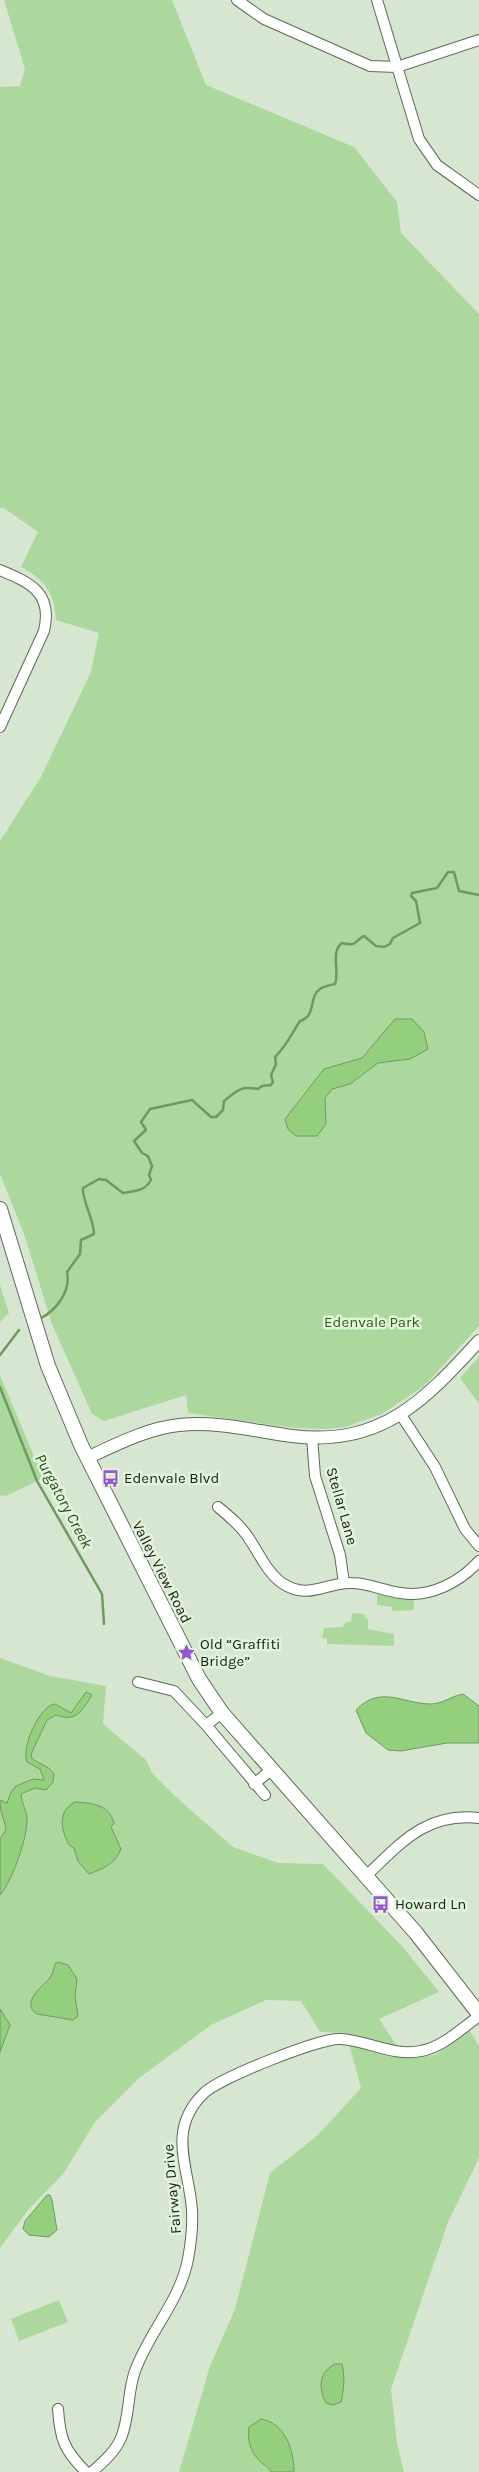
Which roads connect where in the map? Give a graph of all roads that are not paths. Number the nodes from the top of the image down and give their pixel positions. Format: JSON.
{"nodes":[{"id":1,"x":237,"y":0,"type":"edge"},
{"id":2,"x":377,"y":0,"type":"edge"},
{"id":3,"x":479,"y":40,"type":"edge"},
{"id":4,"x":397,"y":66,"type":"junction"},
{"id":5,"x":479,"y":195,"type":"edge"},
{"id":6,"x":0,"y":570,"type":"edge"},
{"id":7,"x":0,"y":727,"type":"edge"},
{"id":8,"x":0,"y":1209,"type":"edge"},
{"id":9,"x":479,"y":1342,"type":"edge"},
{"id":10,"x":401,"y":1415,"type":"junction"},
{"id":11,"x":312,"y":1438,"type":"junction"},
{"id":12,"x":86,"y":1458,"type":"junction"},
{"id":13,"x":218,"y":1507,"type":"dead end"},
{"id":14,"x":479,"y":1546,"type":"edge"},
{"id":15,"x":479,"y":1561,"type":"edge"},
{"id":16,"x":344,"y":1583,"type":"junction"},
{"id":17,"x":138,"y":1682,"type":"dead end"},
{"id":18,"x":222,"y":1713,"type":"junction"},
{"id":19,"x":206,"y":1725,"type":"junction"},
{"id":20,"x":271,"y":1770,"type":"junction"},
{"id":21,"x":254,"y":1784,"type":"junction"},
{"id":22,"x":265,"y":1795,"type":"dead end"},
{"id":23,"x":479,"y":1818,"type":"edge"},
{"id":24,"x":366,"y":1876,"type":"junction"},
{"id":25,"x":479,"y":2015,"type":"edge"},
{"id":26,"x":58,"y":2409,"type":"dead end"},
{"id":27,"x":86,"y":2472,"type":"edge"},
{"id":28,"x":92,"y":2472,"type":"edge"}],
"edges":[{"from":1,"to":4,"type":"street"},
{"from":2,"to":4,"type":"street"},
{"from":3,"to":4,"type":"street"},
{"from":4,"to":5,"type":"street"},
{"from":6,"to":7,"type":"street"},
{"from":8,"to":12,"type":"main road","name":"Valley View Road"},
{"from":9,"to":10,"type":"street"},
{"from":10,"to":11,"type":"street"},
{"from":10,"to":14,"type":"street"},
{"from":11,"to":12,"type":"street"},
{"from":11,"to":16,"type":"street","name":"Stellar Lane"},
{"from":12,"to":18,"type":"main road","name":"Valley View Road"},
{"from":13,"to":16,"type":"street"},
{"from":15,"to":16,"type":"street"},
{"from":17,"to":19,"type":"street"},
{"from":18,"to":19,"type":"street"},
{"from":18,"to":20,"type":"main road","name":"Valley View Road"},
{"from":19,"to":21,"type":"street"},
{"from":20,"to":21,"type":"street"},
{"from":20,"to":24,"type":"main road","name":"Valley View Road"},
{"from":21,"to":22,"type":"street"},
{"from":23,"to":24,"type":"street"},
{"from":24,"to":25,"type":"main road","name":"Valley View Road"},
{"from":25,"to":28,"type":"street","name":"Fairway Drive"},
{"from":26,"to":27,"type":"street"}]}
